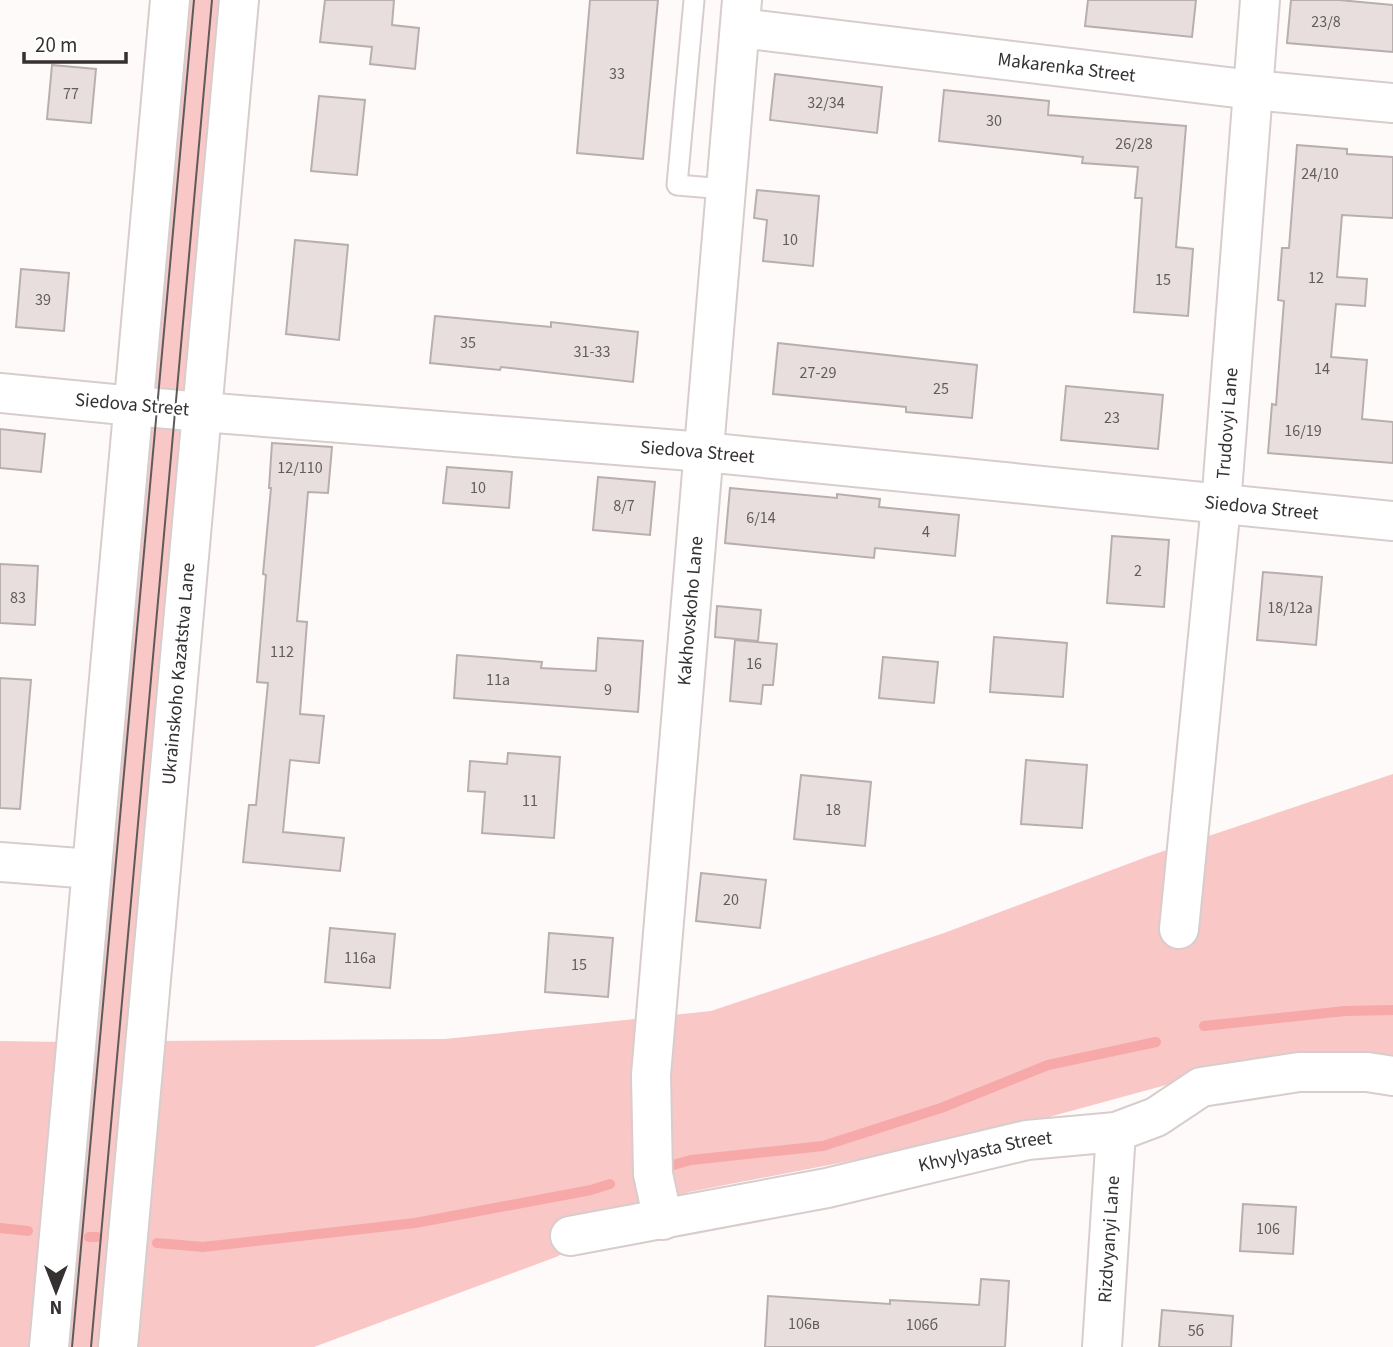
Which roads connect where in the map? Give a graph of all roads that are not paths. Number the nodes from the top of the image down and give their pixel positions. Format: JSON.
{"nodes":[{"id":1,"x":170,"y":0,"type":"edge"},
{"id":2,"x":239,"y":0,"type":"edge"},
{"id":3,"x":694,"y":0,"type":"edge"},
{"id":4,"x":1260,"y":0,"type":"edge"},
{"id":5,"x":741,"y":14,"type":"edge"},
{"id":6,"x":1253,"y":90,"type":"junction"},
{"id":7,"x":1393,"y":103,"type":"edge"},
{"id":8,"x":725,"y":189,"type":"junction"},
{"id":9,"x":0,"y":393,"type":"edge"},
{"id":10,"x":134,"y":406,"type":"junction"},
{"id":11,"x":202,"y":412,"type":"junction"},
{"id":12,"x":704,"y":452,"type":"junction"},
{"id":13,"x":1221,"y":505,"type":"junction"},
{"id":14,"x":1393,"y":521,"type":"edge"},
{"id":15,"x":0,"y":862,"type":"edge"},
{"id":16,"x":92,"y":870,"type":"junction"},
{"id":17,"x":1179,"y":929,"type":"dead end"},
{"id":18,"x":1393,"y":1076,"type":"edge"},
{"id":19,"x":1116,"y":1132,"type":"junction"},
{"id":20,"x":663,"y":1220,"type":"junction"},
{"id":21,"x":570,"y":1236,"type":"dead end"},
{"id":22,"x":49,"y":1347,"type":"edge"},
{"id":23,"x":118,"y":1347,"type":"edge"},
{"id":24,"x":1102,"y":1347,"type":"edge"}],
"edges":[{"from":1,"to":10,"type":"street"},
{"from":2,"to":11,"type":"street","name":"Ukrainskoho Kazatstva Lane"},
{"from":3,"to":8,"type":"lane"},
{"from":4,"to":6,"type":"street","name":"Trudovyi Lane"},
{"from":5,"to":6,"type":"street","name":"Makarenka Street"},
{"from":5,"to":8,"type":"street","name":"Kakhovskoho Lane"},
{"from":6,"to":7,"type":"street","name":"Makarenka Street"},
{"from":6,"to":13,"type":"street","name":"Trudovyi Lane"},
{"from":8,"to":12,"type":"street","name":"Kakhovskoho Lane"},
{"from":9,"to":10,"type":"street","name":"Siedova Street"},
{"from":10,"to":11,"type":"street","name":"Siedova Street"},
{"from":10,"to":16,"type":"street"},
{"from":11,"to":12,"type":"street","name":"Siedova Street"},
{"from":11,"to":23,"type":"street","name":"Ukrainskoho Kazatstva Lane"},
{"from":12,"to":13,"type":"street","name":"Siedova Street"},
{"from":12,"to":20,"type":"street","name":"Kakhovskoho Lane"},
{"from":13,"to":14,"type":"street","name":"Siedova Street"},
{"from":13,"to":17,"type":"street","name":"Trudovyi Lane"},
{"from":15,"to":16,"type":"street"},
{"from":16,"to":22,"type":"street"},
{"from":18,"to":19,"type":"street","name":"Khvylyasta Street"},
{"from":19,"to":20,"type":"street","name":"Khvylyasta Street"},
{"from":19,"to":24,"type":"street","name":"Rizdvyanyi Lane"},
{"from":20,"to":21,"type":"street","name":"Khvylyasta Street"}]}
